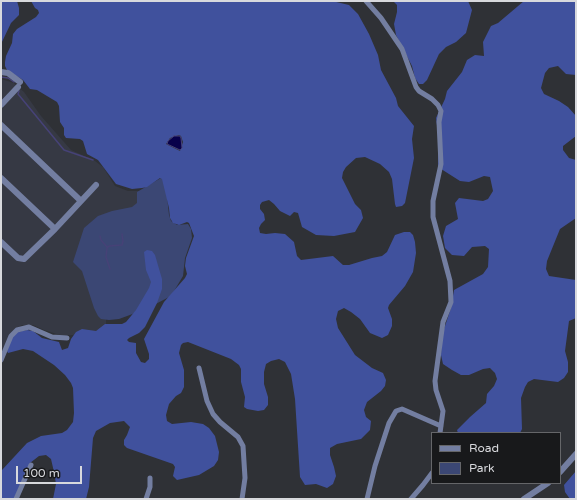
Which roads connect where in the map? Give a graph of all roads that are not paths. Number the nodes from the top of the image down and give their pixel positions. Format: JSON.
{"nodes":[{"id":1,"x":366,"y":1,"type":"edge"},
{"id":2,"x":1,"y":72,"type":"edge"},
{"id":3,"x":1,"y":105,"type":"edge"},
{"id":4,"x":1,"y":125,"type":"edge"},
{"id":5,"x":1,"y":178,"type":"edge"},
{"id":6,"x":96,"y":185,"type":"dead end"},
{"id":7,"x":81,"y":201,"type":"junction"},
{"id":8,"x":55,"y":229,"type":"junction"},
{"id":9,"x":1,"y":242,"type":"edge"},
{"id":10,"x":67,"y":338,"type":"dead end"},
{"id":11,"x":1,"y":360,"type":"edge"},
{"id":12,"x":199,"y":368,"type":"dead end"},
{"id":13,"x":441,"y":426,"type":"junction"},
{"id":14,"x":440,"y":432,"type":"edge"},
{"id":15,"x":576,"y":454,"type":"edge"},
{"id":16,"x":31,"y":464,"type":"dead end"},
{"id":17,"x":561,"y":471,"type":"edge"},
{"id":18,"x":431,"y":474,"type":"edge"},
{"id":19,"x":150,"y":478,"type":"dead end"},
{"id":20,"x":546,"y":484,"type":"edge"},
{"id":21,"x":16,"y":499,"type":"edge"},
{"id":22,"x":146,"y":499,"type":"edge"},
{"id":23,"x":242,"y":499,"type":"edge"},
{"id":24,"x":367,"y":499,"type":"edge"},
{"id":25,"x":411,"y":499,"type":"edge"},
{"id":26,"x":524,"y":499,"type":"edge"}],
"edges":[{"from":1,"to":13,"type":"street"},
{"from":2,"to":3,"type":"street"},
{"from":4,"to":7,"type":"street"},
{"from":5,"to":8,"type":"street"},
{"from":6,"to":7,"type":"street"},
{"from":7,"to":8,"type":"street"},
{"from":8,"to":9,"type":"street"},
{"from":10,"to":11,"type":"street"},
{"from":12,"to":23,"type":"street"},
{"from":13,"to":14,"type":"street"},
{"from":13,"to":24,"type":"street"},
{"from":15,"to":17,"type":"street"},
{"from":16,"to":21,"type":"street"},
{"from":18,"to":25,"type":"street"},
{"from":19,"to":22,"type":"street"},
{"from":20,"to":26,"type":"street"}]}
